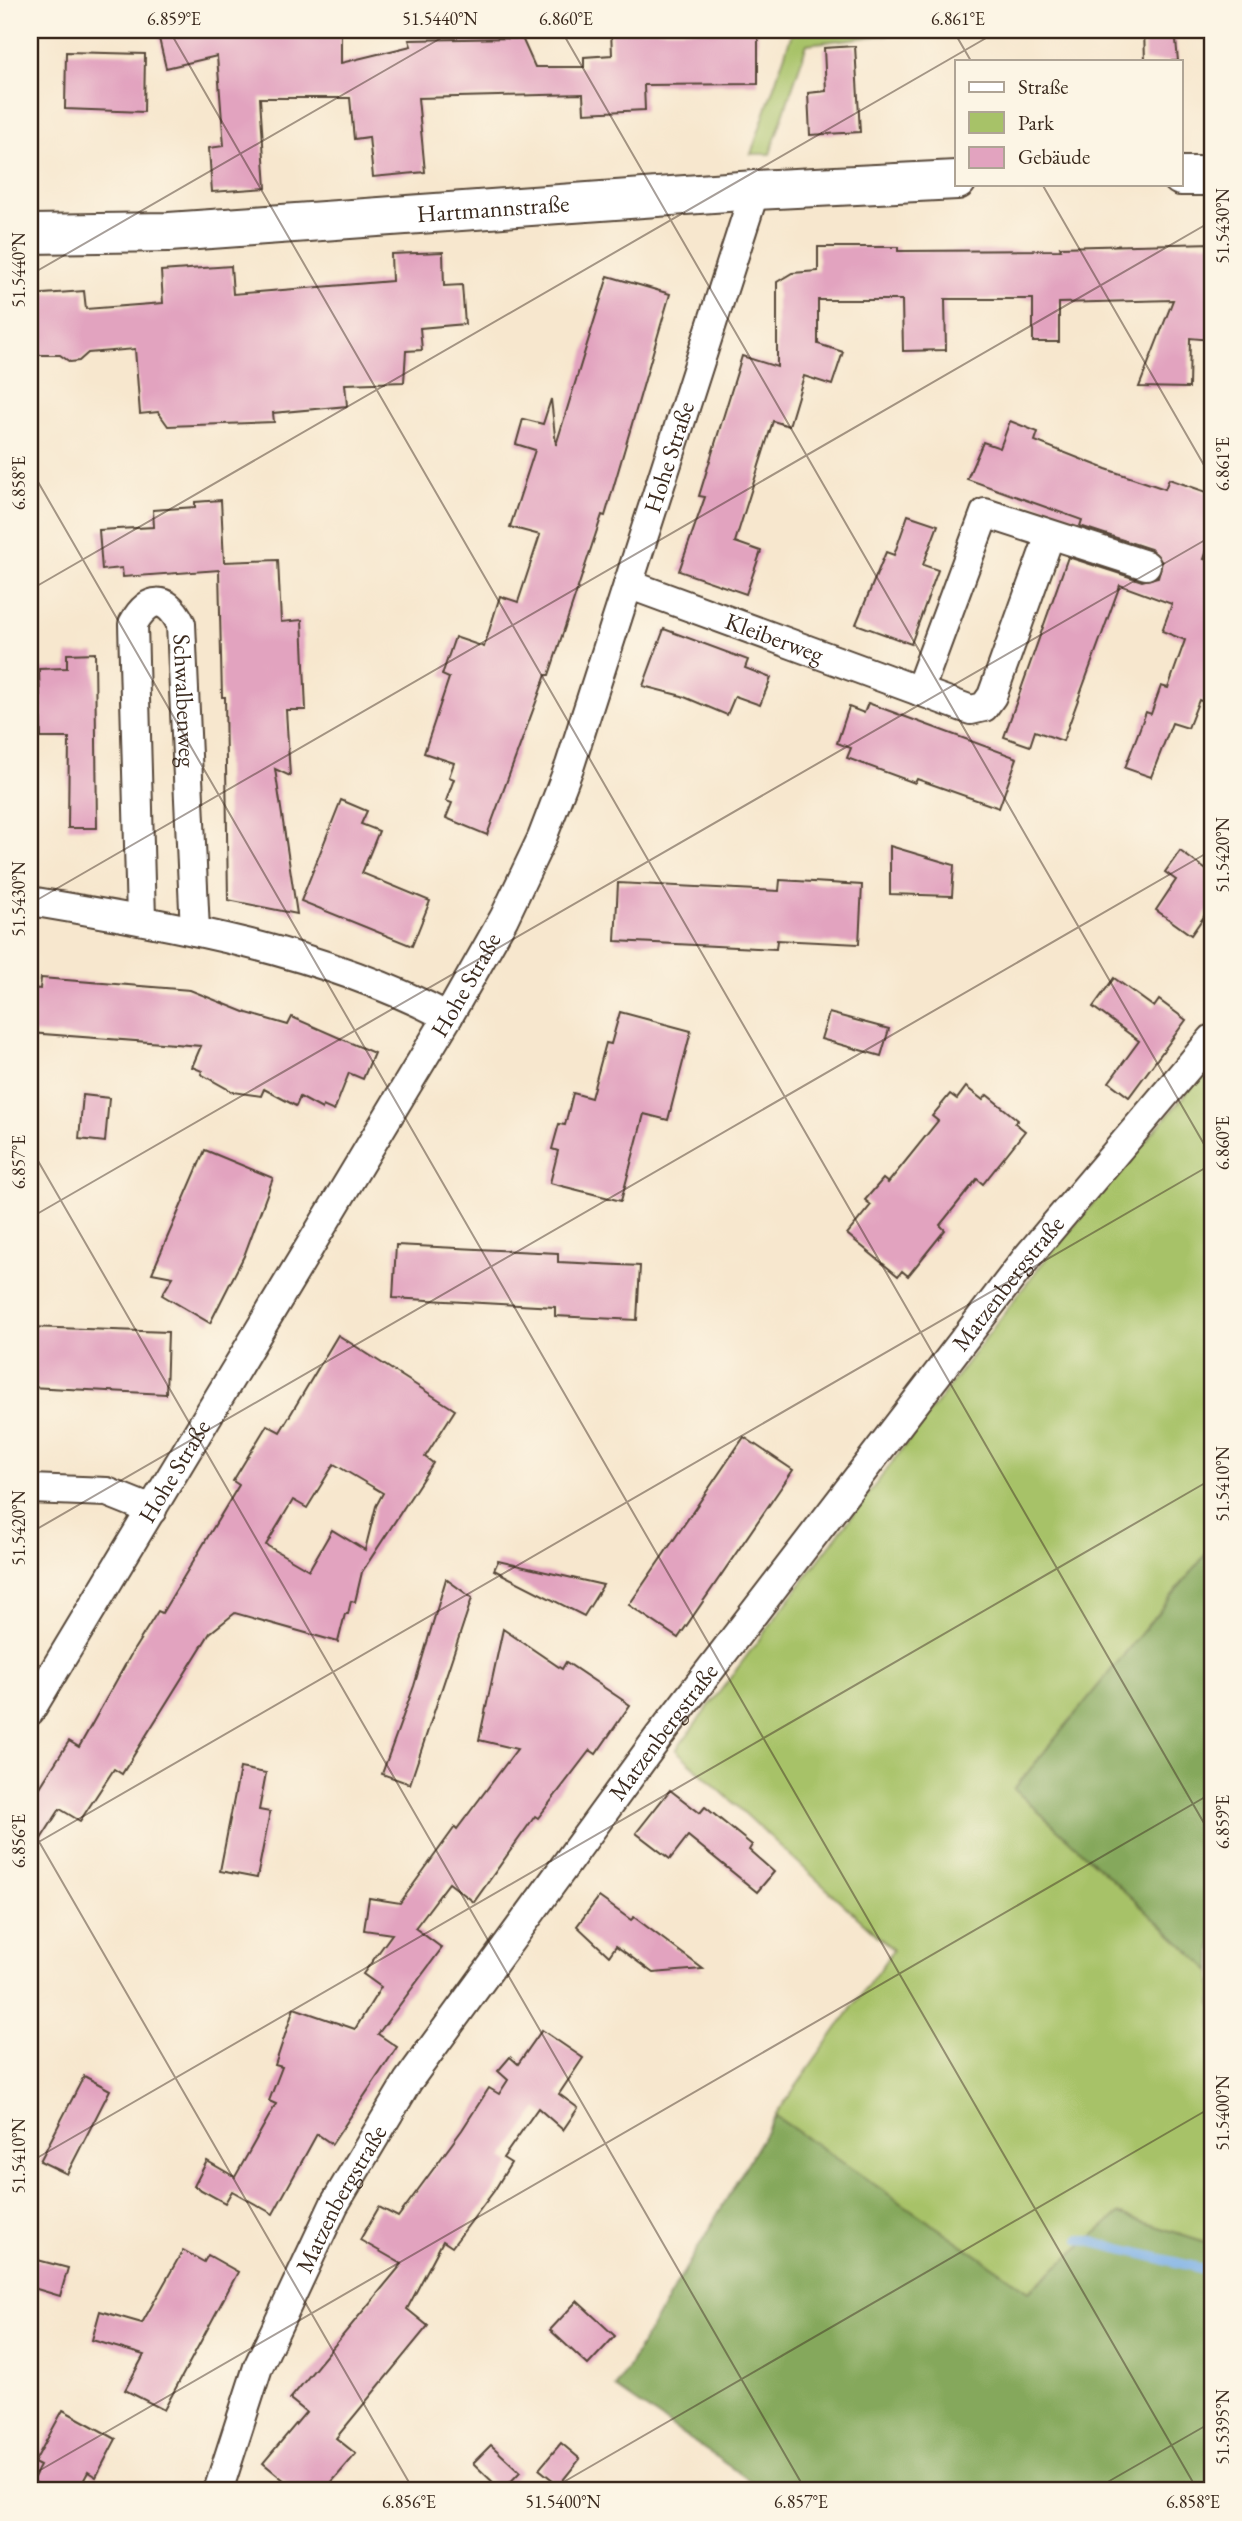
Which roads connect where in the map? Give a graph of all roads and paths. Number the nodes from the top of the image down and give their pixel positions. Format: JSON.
{"nodes":[{"id":1,"x":1182,"y":176,"type":"edge"},
{"id":2,"x":1212,"y":176,"type":"edge"},
{"id":3,"x":955,"y":180,"type":"edge"},
{"id":4,"x":755,"y":190,"type":"junction"},
{"id":5,"x":30,"y":234,"type":"edge"},
{"id":6,"x":1050,"y":535,"type":"junction"},
{"id":7,"x":1146,"y":565,"type":"dead end"},
{"id":8,"x":628,"y":584,"type":"junction"},
{"id":9,"x":919,"y":691,"type":"junction"},
{"id":10,"x":30,"y":901,"type":"edge"},
{"id":11,"x":141,"y":919,"type":"junction"},
{"id":12,"x":195,"y":930,"type":"junction"},
{"id":13,"x":448,"y":1017,"type":"junction"},
{"id":14,"x":1212,"y":1039,"type":"edge"},
{"id":15,"x":30,"y":1489,"type":"edge"},
{"id":16,"x":152,"y":1510,"type":"junction"},
{"id":17,"x":30,"y":1711,"type":"edge"},
{"id":18,"x":218,"y":2491,"type":"edge"}],
"edges":[{"from":1,"to":2,"type":"main road"},
{"from":3,"to":4,"type":"main road","name":"Hartmannstraße"},
{"from":4,"to":5,"type":"main road","name":"Hartmannstraße"},
{"from":4,"to":8,"type":"street","name":"Hohe Straße"},
{"from":6,"to":7,"type":"street"},
{"from":6,"to":9,"type":"street","name":"Kleiberweg"},
{"from":6,"to":9,"type":"street"},
{"from":8,"to":9,"type":"street","name":"Kleiberweg"},
{"from":8,"to":13,"type":"street","name":"Hohe Straße"},
{"from":10,"to":11,"type":"street"},
{"from":11,"to":12,"type":"street"},
{"from":11,"to":12,"type":"street","name":"Schwalbenweg"},
{"from":12,"to":13,"type":"street"},
{"from":13,"to":16,"type":"street","name":"Hohe Straße"},
{"from":14,"to":18,"type":"street","name":"Matzenbergstraße"},
{"from":15,"to":16,"type":"street"},
{"from":16,"to":17,"type":"street","name":"Hohe Straße"}]}
